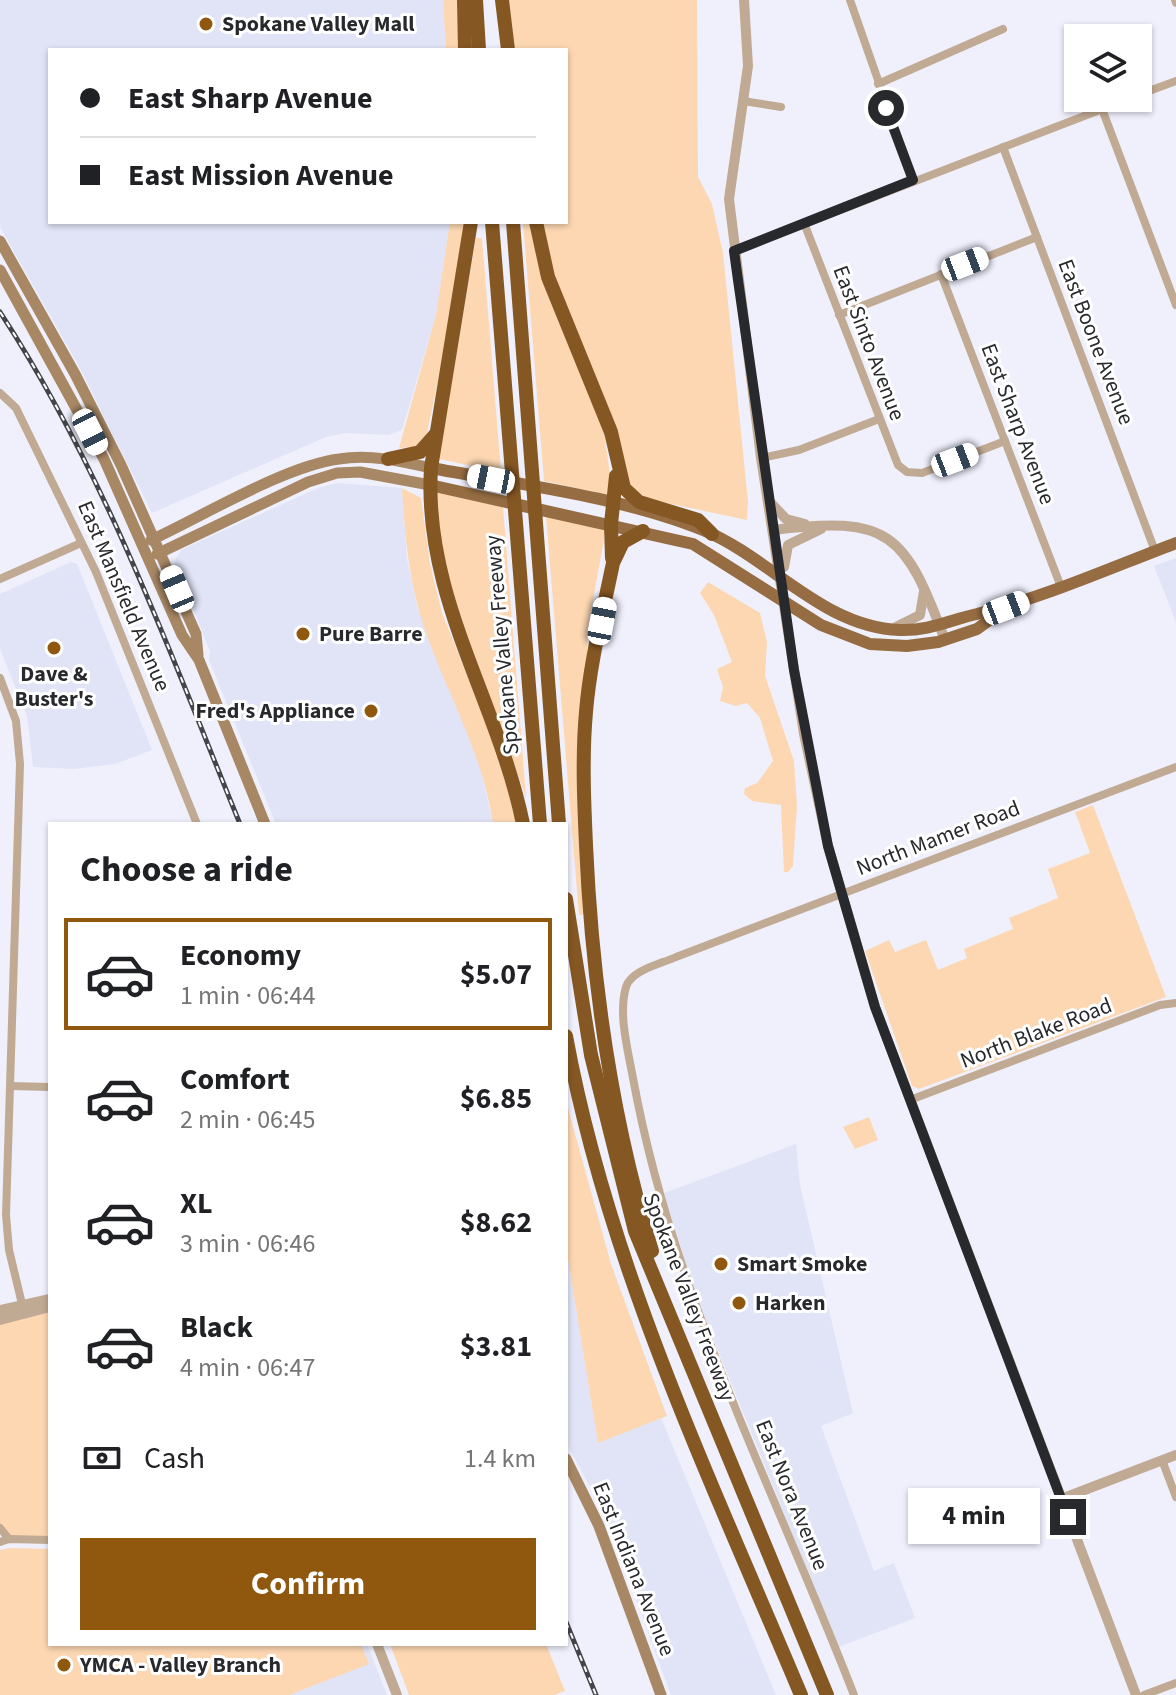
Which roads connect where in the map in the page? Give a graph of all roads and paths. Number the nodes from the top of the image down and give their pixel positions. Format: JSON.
{"nodes":[{"id":1,"x":464,"y":0,"type":"edge"},
{"id":2,"x":476,"y":0,"type":"edge"},
{"id":3,"x":501,"y":0,"type":"edge"},
{"id":4,"x":744,"y":0,"type":"edge"},
{"id":5,"x":850,"y":0,"type":"edge"},
{"id":6,"x":1003,"y":29,"type":"dead end"},
{"id":7,"x":465,"y":48,"type":"edge"},
{"id":8,"x":479,"y":48,"type":"edge"},
{"id":9,"x":505,"y":48,"type":"edge"},
{"id":10,"x":1176,"y":81,"type":"edge"},
{"id":11,"x":878,"y":84,"type":"junction"},
{"id":12,"x":1152,"y":90,"type":"edge"},
{"id":13,"x":743,"y":101,"type":"junction"},
{"id":14,"x":781,"y":107,"type":"dead end"},
{"id":15,"x":1094,"y":112,"type":"edge"},
{"id":16,"x":1103,"y":112,"type":"edge"},
{"id":17,"x":1003,"y":147,"type":"junction"},
{"id":18,"x":913,"y":180,"type":"junction"},
{"id":19,"x":804,"y":223,"type":"junction"},
{"id":20,"x":471,"y":224,"type":"edge"},
{"id":21,"x":492,"y":224,"type":"edge"},
{"id":22,"x":513,"y":224,"type":"edge"},
{"id":23,"x":537,"y":224,"type":"edge"},
{"id":24,"x":1037,"y":237,"type":"junction"},
{"id":25,"x":0,"y":241,"type":"edge"},
{"id":26,"x":734,"y":251,"type":"junction"},
{"id":27,"x":0,"y":270,"type":"edge"},
{"id":28,"x":941,"y":274,"type":"junction"},
{"id":29,"x":1176,"y":305,"type":"edge"},
{"id":30,"x":839,"y":315,"type":"junction"},
{"id":31,"x":0,"y":393,"type":"edge"},
{"id":32,"x":879,"y":419,"type":"junction"},
{"id":33,"x":439,"y":431,"type":"junction"},
{"id":34,"x":1005,"y":441,"type":"junction"},
{"id":35,"x":615,"y":449,"type":"junction"},
{"id":36,"x":761,"y":458,"type":"junction"},
{"id":37,"x":388,"y":459,"type":"junction"},
{"id":38,"x":431,"y":468,"type":"junction"},
{"id":39,"x":430,"y":485,"type":"junction"},
{"id":40,"x":768,"y":500,"type":"junction"},
{"id":41,"x":614,"y":505,"type":"junction"},
{"id":42,"x":838,"y":523,"type":"junction"},
{"id":43,"x":611,"y":524,"type":"junction"},
{"id":44,"x":811,"y":525,"type":"junction"},
{"id":45,"x":773,"y":530,"type":"junction"},
{"id":46,"x":643,"y":531,"type":"junction"},
{"id":47,"x":712,"y":534,"type":"junction"},
{"id":48,"x":155,"y":538,"type":"junction"},
{"id":49,"x":81,"y":543,"type":"junction"},
{"id":50,"x":1176,"y":543,"type":"edge"},
{"id":51,"x":143,"y":544,"type":"junction"},
{"id":52,"x":780,"y":551,"type":"junction"},
{"id":53,"x":1155,"y":551,"type":"junction"},
{"id":54,"x":162,"y":552,"type":"junction"},
{"id":55,"x":149,"y":558,"type":"junction"},
{"id":56,"x":613,"y":563,"type":"junction"},
{"id":57,"x":0,"y":579,"type":"edge"},
{"id":58,"x":924,"y":585,"type":"junction"},
{"id":59,"x":1061,"y":587,"type":"junction"},
{"id":60,"x":886,"y":629,"type":"junction"},
{"id":61,"x":943,"y":634,"type":"junction"},
{"id":62,"x":199,"y":660,"type":"junction"},
{"id":63,"x":0,"y":678,"type":"edge"},
{"id":64,"x":1176,"y":767,"type":"edge"},
{"id":65,"x":196,"y":822,"type":"edge"},
{"id":66,"x":264,"y":822,"type":"edge"},
{"id":67,"x":522,"y":822,"type":"edge"},
{"id":68,"x":540,"y":822,"type":"edge"},
{"id":69,"x":559,"y":822,"type":"edge"},
{"id":70,"x":841,"y":894,"type":"junction"},
{"id":71,"x":568,"y":911,"type":"edge"},
{"id":72,"x":627,"y":983,"type":"joint"},
{"id":73,"x":1176,"y":1003,"type":"edge"},
{"id":74,"x":568,"y":1045,"type":"edge"},
{"id":75,"x":10,"y":1086,"type":"junction"},
{"id":76,"x":48,"y":1087,"type":"edge"},
{"id":77,"x":910,"y":1100,"type":"junction"},
{"id":78,"x":48,"y":1300,"type":"edge"},
{"id":79,"x":48,"y":1307,"type":"edge"},
{"id":80,"x":23,"y":1308,"type":"junction"},
{"id":81,"x":0,"y":1310,"type":"edge"},
{"id":82,"x":671,"y":1312,"type":"junction"},
{"id":83,"x":0,"y":1320,"type":"edge"},
{"id":84,"x":1176,"y":1455,"type":"edge"},
{"id":85,"x":1162,"y":1460,"type":"junction"},
{"id":86,"x":568,"y":1463,"type":"edge"},
{"id":87,"x":1176,"y":1497,"type":"edge"},
{"id":88,"x":1061,"y":1499,"type":"junction"},
{"id":89,"x":0,"y":1528,"type":"edge"},
{"id":90,"x":4,"y":1540,"type":"edge"},
{"id":91,"x":48,"y":1540,"type":"edge"},
{"id":92,"x":378,"y":1646,"type":"edge"},
{"id":93,"x":1176,"y":1683,"type":"edge"},
{"id":94,"x":397,"y":1695,"type":"edge"},
{"id":95,"x":661,"y":1695,"type":"edge"},
{"id":96,"x":801,"y":1695,"type":"edge"},
{"id":97,"x":827,"y":1695,"type":"edge"},
{"id":98,"x":854,"y":1695,"type":"edge"},
{"id":99,"x":1136,"y":1695,"type":"edge"},
{"id":100,"x":1144,"y":1695,"type":"edge"}],
"edges":[{"from":1,"to":7,"type":"highway"},
{"from":2,"to":8,"type":"highway"},
{"from":3,"to":9,"type":"highway"},
{"from":4,"to":13,"type":"street"},
{"from":5,"to":11,"type":"street"},
{"from":6,"to":11,"type":"street"},
{"from":10,"to":12,"type":"street"},
{"from":11,"to":18,"type":"street"},
{"from":13,"to":14,"type":"street"},
{"from":13,"to":26,"type":"street"},
{"from":15,"to":17,"type":"street"},
{"from":16,"to":29,"type":"street"},
{"from":17,"to":18,"type":"street"},
{"from":17,"to":24,"type":"street","name":"East Boone Avenue"},
{"from":18,"to":19,"type":"street"},
{"from":19,"to":26,"type":"street"},
{"from":19,"to":30,"type":"street","name":"East Sinto Avenue"},
{"from":20,"to":33,"type":"highway"},
{"from":21,"to":68,"type":"highway","name":"Spokane Valley Freeway"},
{"from":22,"to":69,"type":"highway","name":"Spokane Valley Freeway"},
{"from":23,"to":35,"type":"highway"},
{"from":24,"to":28,"type":"street"},
{"from":24,"to":53,"type":"street","name":"East Boone Avenue"},
{"from":25,"to":48,"type":"main road"},
{"from":26,"to":36,"type":"street"},
{"from":27,"to":51,"type":"main road"},
{"from":28,"to":30,"type":"street"},
{"from":28,"to":34,"type":"street","name":"East Sharp Avenue"},
{"from":30,"to":32,"type":"street","name":"East Sinto Avenue"},
{"from":31,"to":49,"type":"street","name":"East Mansfield Avenue"},
{"from":32,"to":34,"type":"street","name":"East Sinto Avenue"},
{"from":32,"to":36,"type":"street"},
{"from":33,"to":37,"type":"highway"},
{"from":33,"to":38,"type":"highway"},
{"from":34,"to":59,"type":"street","name":"East Sharp Avenue"},
{"from":35,"to":41,"type":"highway"},
{"from":35,"to":47,"type":"highway"},
{"from":36,"to":40,"type":"street"},
{"from":37,"to":38,"type":"main road"},
{"from":37,"to":48,"type":"main road"},
{"from":38,"to":39,"type":"highway"},
{"from":38,"to":41,"type":"main road"},
{"from":39,"to":43,"type":"main road"},
{"from":39,"to":54,"type":"main road"},
{"from":39,"to":67,"type":"highway"},
{"from":40,"to":44,"type":"street"},
{"from":40,"to":45,"type":"street"},
{"from":41,"to":43,"type":"highway"},
{"from":41,"to":47,"type":"main road"},
{"from":42,"to":44,"type":"street"},
{"from":42,"to":52,"type":"street"},
{"from":42,"to":58,"type":"street"},
{"from":43,"to":46,"type":"main road"},
{"from":43,"to":56,"type":"highway"},
{"from":44,"to":45,"type":"street"},
{"from":45,"to":52,"type":"street"},
{"from":46,"to":56,"type":"highway"},
{"from":46,"to":61,"type":"main road"},
{"from":47,"to":60,"type":"main road"},
{"from":48,"to":51,"type":"main road"},
{"from":48,"to":54,"type":"main road"},
{"from":49,"to":57,"type":"street"},
{"from":49,"to":65,"type":"street","name":"East Mansfield Avenue"},
{"from":50,"to":53,"type":"main road"},
{"from":51,"to":55,"type":"main road"},
{"from":52,"to":70,"type":"street"},
{"from":53,"to":59,"type":"main road"},
{"from":54,"to":55,"type":"main road"},
{"from":54,"to":62,"type":"main road"},
{"from":55,"to":62,"type":"main road"},
{"from":56,"to":82,"type":"highway"},
{"from":58,"to":60,"type":"street"},
{"from":58,"to":61,"type":"street"},
{"from":59,"to":61,"type":"main road"},
{"from":60,"to":61,"type":"main road"},
{"from":62,"to":66,"type":"main road"},
{"from":63,"to":75,"type":"street"},
{"from":64,"to":70,"type":"street","name":"North Mamer Road"},
{"from":70,"to":72,"type":"street","name":"North Mamer Road"},
{"from":70,"to":77,"type":"street"},
{"from":71,"to":82,"type":"highway","name":"Spokane Valley Freeway"},
{"from":72,"to":98,"type":"street","name":"East Nora Avenue"},
{"from":73,"to":77,"type":"street","name":"North Blake Road"},
{"from":74,"to":96,"type":"highway","name":"Spokane Valley Freeway"},
{"from":75,"to":76,"type":"street"},
{"from":75,"to":80,"type":"street"},
{"from":77,"to":88,"type":"street"},
{"from":78,"to":80,"type":"street"},
{"from":79,"to":80,"type":"street"},
{"from":80,"to":81,"type":"street"},
{"from":80,"to":83,"type":"street"},
{"from":82,"to":97,"type":"highway","name":"Spokane Valley Freeway"},
{"from":84,"to":85,"type":"street"},
{"from":85,"to":87,"type":"street"},
{"from":85,"to":88,"type":"street"},
{"from":86,"to":95,"type":"main road","name":"East Indiana Avenue"},
{"from":88,"to":99,"type":"street"},
{"from":89,"to":90,"type":"street"},
{"from":90,"to":91,"type":"street"},
{"from":92,"to":94,"type":"street"},
{"from":93,"to":100,"type":"street"}]}
